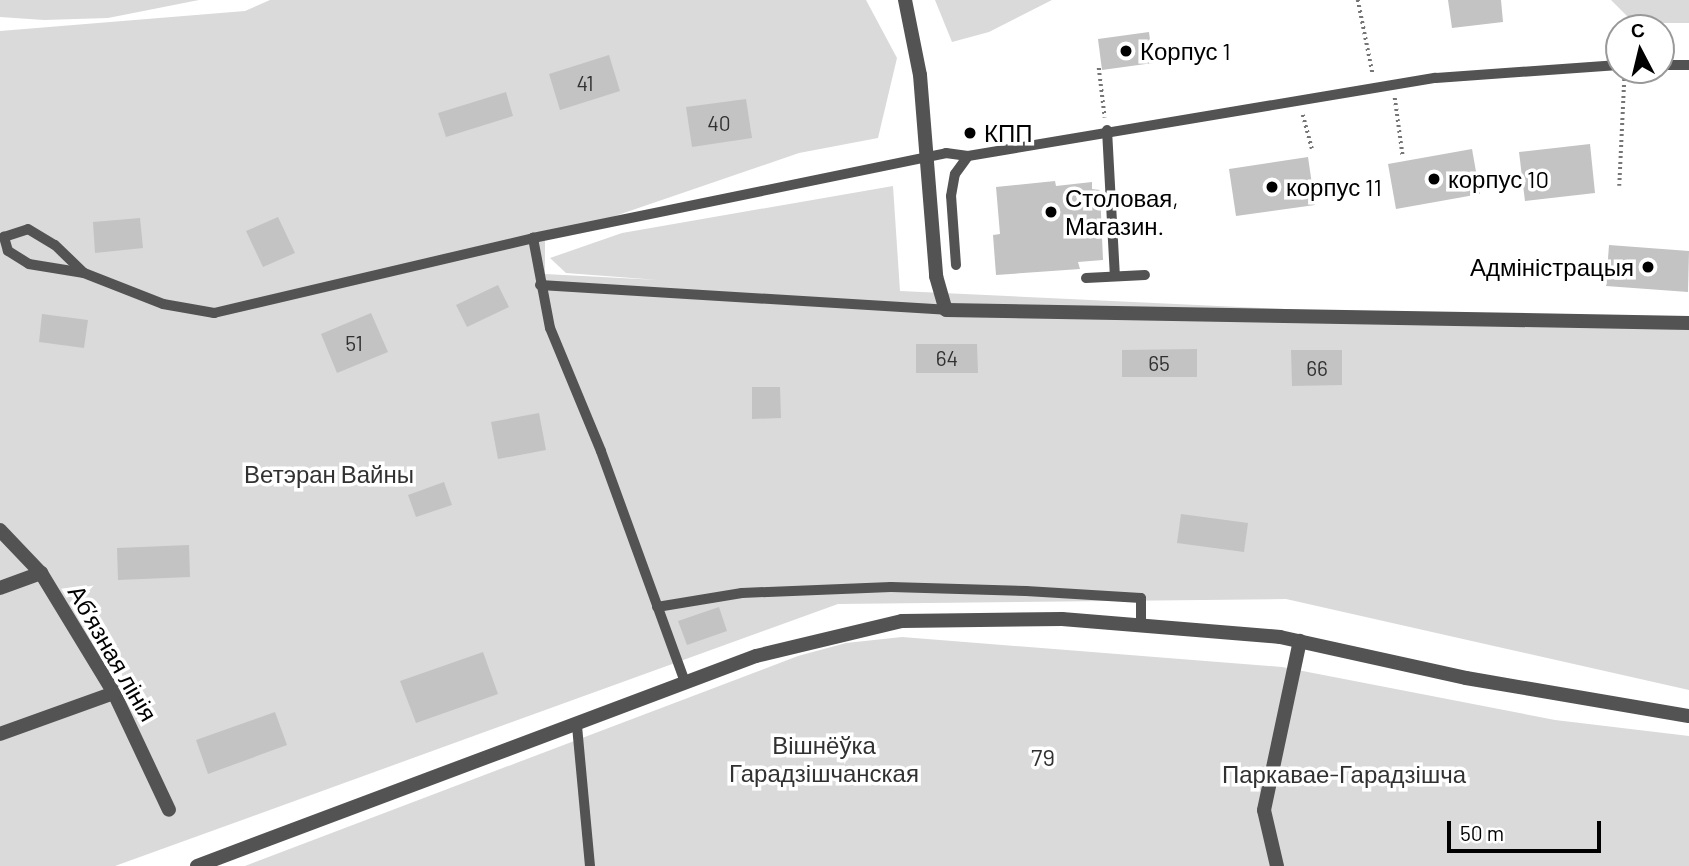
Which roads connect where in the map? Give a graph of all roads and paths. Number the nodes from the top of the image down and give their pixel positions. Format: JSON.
{"nodes":[{"id":1,"x":905,"y":0,"type":"edge"},
{"id":2,"x":1358,"y":0,"type":"edge"},
{"id":3,"x":1605,"y":66,"type":"edge"},
{"id":4,"x":1099,"y":68,"type":"dead end"},
{"id":5,"x":1623,"y":84,"type":"edge"},
{"id":6,"x":1393,"y":85,"type":"junction"},
{"id":7,"x":1375,"y":87,"type":"junction"},
{"id":8,"x":1299,"y":100,"type":"junction"},
{"id":9,"x":1107,"y":130,"type":"junction"},
{"id":10,"x":1312,"y":149,"type":"dead end"},
{"id":11,"x":968,"y":156,"type":"junction"},
{"id":12,"x":1403,"y":157,"type":"dead end"},
{"id":13,"x":927,"y":159,"type":"junction"},
{"id":14,"x":1619,"y":186,"type":"dead end"},
{"id":15,"x":533,"y":237,"type":"junction"},
{"id":16,"x":956,"y":265,"type":"dead end"},
{"id":17,"x":84,"y":273,"type":"junction"},
{"id":18,"x":1145,"y":275,"type":"dead end"},
{"id":19,"x":1115,"y":276,"type":"junction"},
{"id":20,"x":1087,"y":278,"type":"dead end"},
{"id":21,"x":540,"y":285,"type":"junction"},
{"id":22,"x":946,"y":310,"type":"junction"},
{"id":23,"x":1689,"y":323,"type":"edge"},
{"id":24,"x":0,"y":530,"type":"edge"},
{"id":25,"x":41,"y":573,"type":"junction"},
{"id":26,"x":0,"y":588,"type":"edge"},
{"id":27,"x":657,"y":607,"type":"junction"},
{"id":28,"x":1141,"y":625,"type":"junction"},
{"id":29,"x":1300,"y":641,"type":"junction"},
{"id":30,"x":685,"y":682,"type":"junction"},
{"id":31,"x":114,"y":693,"type":"junction"},
{"id":32,"x":1689,"y":716,"type":"edge"},
{"id":33,"x":578,"y":726,"type":"junction"},
{"id":34,"x":0,"y":734,"type":"edge"},
{"id":35,"x":169,"y":810,"type":"dead end"},
{"id":36,"x":197,"y":866,"type":"edge"},
{"id":37,"x":590,"y":866,"type":"edge"},
{"id":38,"x":1277,"y":866,"type":"edge"}],
"edges":[{"from":1,"to":13,"type":"street"},
{"from":2,"to":7,"type":"path"},
{"from":3,"to":6,"type":"lane"},
{"from":4,"to":9,"type":"path"},
{"from":5,"to":14,"type":"path"},
{"from":6,"to":7,"type":"lane"},
{"from":6,"to":12,"type":"path"},
{"from":7,"to":8,"type":"lane"},
{"from":8,"to":9,"type":"lane"},
{"from":8,"to":10,"type":"path"},
{"from":9,"to":11,"type":"lane"},
{"from":9,"to":19,"type":"lane"},
{"from":11,"to":13,"type":"lane"},
{"from":11,"to":16,"type":"lane"},
{"from":13,"to":15,"type":"lane"},
{"from":13,"to":22,"type":"street"},
{"from":15,"to":17,"type":"lane"},
{"from":15,"to":21,"type":"lane"},
{"from":17,"to":17,"type":"lane"},
{"from":18,"to":19,"type":"lane"},
{"from":19,"to":20,"type":"lane"},
{"from":21,"to":22,"type":"lane"},
{"from":21,"to":27,"type":"lane"},
{"from":22,"to":23,"type":"street"},
{"from":24,"to":25,"type":"street","name":"Абʼязная лінія"},
{"from":25,"to":26,"type":"street"},
{"from":25,"to":31,"type":"street","name":"Абʼязная лінія"},
{"from":27,"to":28,"type":"lane"},
{"from":27,"to":30,"type":"lane"},
{"from":28,"to":29,"type":"street"},
{"from":28,"to":30,"type":"street"},
{"from":29,"to":32,"type":"street"},
{"from":29,"to":38,"type":"street"},
{"from":30,"to":33,"type":"street"},
{"from":31,"to":34,"type":"street"},
{"from":31,"to":35,"type":"street","name":"Абʼязная лінія"},
{"from":33,"to":36,"type":"street"},
{"from":33,"to":37,"type":"lane"}]}
